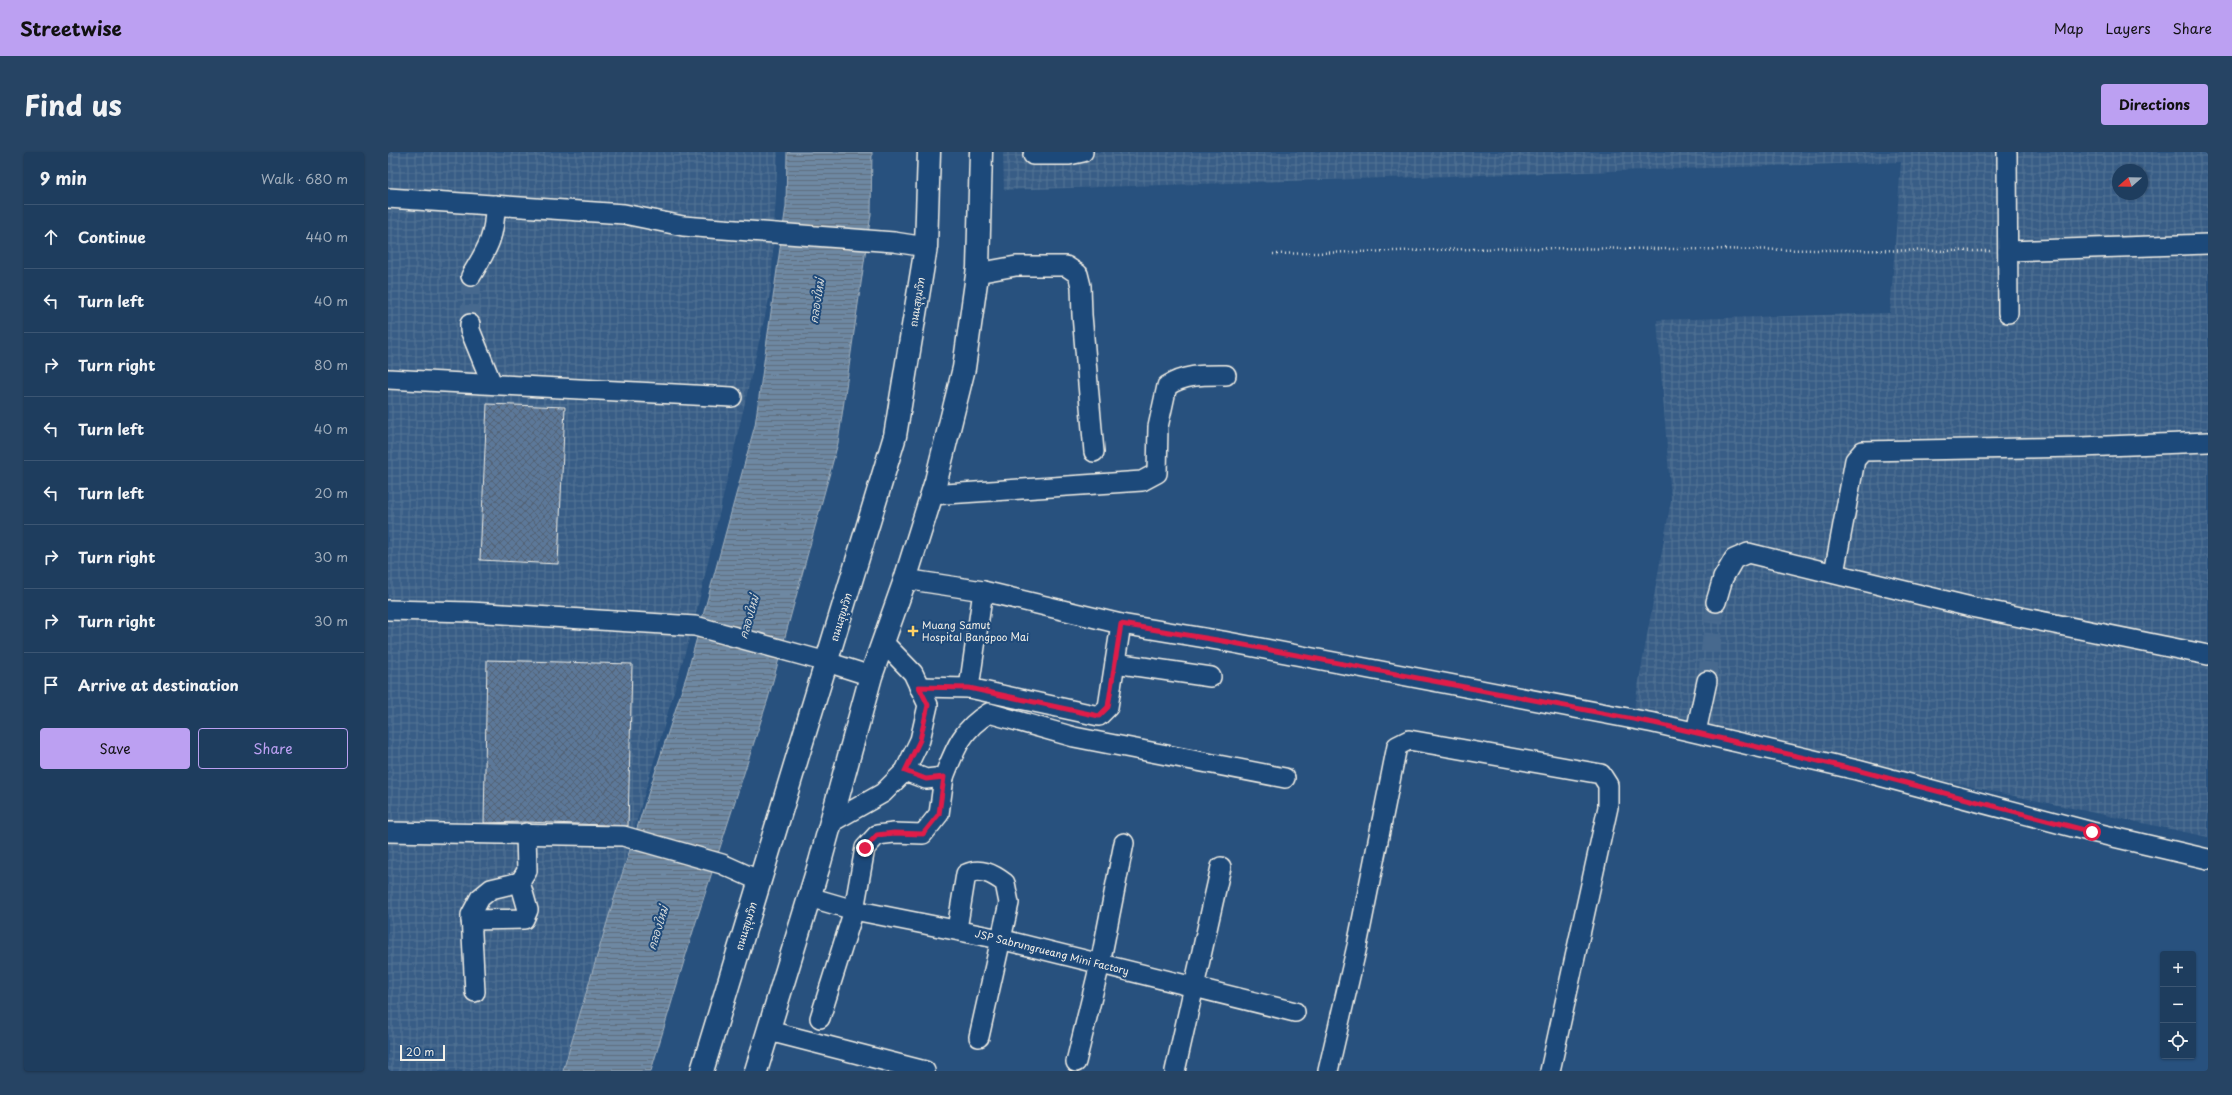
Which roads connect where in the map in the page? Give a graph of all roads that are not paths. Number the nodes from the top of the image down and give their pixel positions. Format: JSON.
{"nodes":[{"id":1,"x":929,"y":152,"type":"edge"},
{"id":2,"x":980,"y":152,"type":"edge"},
{"id":3,"x":1083,"y":152,"type":"edge"},
{"id":4,"x":2007,"y":152,"type":"edge"},
{"id":5,"x":1033,"y":155,"type":"dead end"},
{"id":6,"x":388,"y":198,"type":"edge"},
{"id":7,"x":495,"y":205,"type":"junction"},
{"id":8,"x":2208,"y":244,"type":"edge"},
{"id":9,"x":926,"y":247,"type":"junction"},
{"id":10,"x":2008,"y":251,"type":"junction"},
{"id":11,"x":977,"y":273,"type":"junction"},
{"id":12,"x":471,"y":276,"type":"tunnel mouth"},
{"id":13,"x":2008,"y":313,"type":"dead end"},
{"id":14,"x":470,"y":324,"type":"tunnel mouth"},
{"id":15,"x":1226,"y":375,"type":"dead end"},
{"id":16,"x":388,"y":379,"type":"edge"},
{"id":17,"x":492,"y":384,"type":"junction"},
{"id":18,"x":732,"y":397,"type":"dead end"},
{"id":19,"x":2208,"y":442,"type":"edge"},
{"id":20,"x":1094,"y":452,"type":"dead end"},
{"id":21,"x":931,"y":495,"type":"junction"},
{"id":22,"x":1834,"y":573,"type":"junction"},
{"id":23,"x":905,"y":578,"type":"junction"},
{"id":24,"x":983,"y":591,"type":"junction"},
{"id":25,"x":1716,"y":602,"type":"tunnel mouth"},
{"id":26,"x":388,"y":610,"type":"edge"},
{"id":27,"x":1121,"y":624,"type":"junction"},
{"id":28,"x":883,"y":642,"type":"junction"},
{"id":29,"x":2208,"y":655,"type":"edge"},
{"id":30,"x":827,"y":662,"type":"junction"},
{"id":31,"x":1115,"y":663,"type":"junction"},
{"id":32,"x":871,"y":676,"type":"junction"},
{"id":33,"x":1211,"y":677,"type":"dead end"},
{"id":34,"x":1707,"y":681,"type":"tunnel mouth"},
{"id":35,"x":919,"y":687,"type":"junction"},
{"id":36,"x":969,"y":688,"type":"junction"},
{"id":37,"x":1696,"y":732,"type":"junction"},
{"id":38,"x":905,"y":771,"type":"junction"},
{"id":39,"x":944,"y":777,"type":"junction"},
{"id":40,"x":1285,"y":778,"type":"dead end"},
{"id":41,"x":830,"y":823,"type":"junction"},
{"id":42,"x":388,"y":832,"type":"edge"},
{"id":43,"x":526,"y":833,"type":"junction"},
{"id":44,"x":1124,"y":843,"type":"dead end"},
{"id":45,"x":2208,"y":859,"type":"edge"},
{"id":46,"x":1221,"y":867,"type":"dead end"},
{"id":47,"x":760,"y":881,"type":"junction"},
{"id":48,"x":520,"y":882,"type":"junction"},
{"id":49,"x":809,"y":898,"type":"junction"},
{"id":50,"x":854,"y":910,"type":"junction"},
{"id":51,"x":471,"y":920,"type":"junction"},
{"id":52,"x":957,"y":929,"type":"junction"},
{"id":53,"x":1000,"y":939,"type":"junction"},
{"id":54,"x":1100,"y":964,"type":"junction"},
{"id":55,"x":1195,"y":987,"type":"junction"},
{"id":56,"x":476,"y":992,"type":"dead end"},
{"id":57,"x":1295,"y":1012,"type":"dead end"},
{"id":58,"x":820,"y":1018,"type":"dead end"},
{"id":59,"x":769,"y":1031,"type":"junction"},
{"id":60,"x":979,"y":1037,"type":"dead end"},
{"id":61,"x":1076,"y":1062,"type":"dead end"},
{"id":62,"x":702,"y":1071,"type":"edge"},
{"id":63,"x":756,"y":1071,"type":"edge"},
{"id":64,"x":925,"y":1071,"type":"edge"},
{"id":65,"x":1175,"y":1071,"type":"edge"},
{"id":66,"x":1328,"y":1071,"type":"edge"},
{"id":67,"x":1550,"y":1071,"type":"edge"}],
"edges":[{"from":1,"to":9,"type":"highway","name":"ถนนสุขุมวิท"},
{"from":2,"to":11,"type":"highway"},
{"from":3,"to":5,"type":"lane"},
{"from":4,"to":10,"type":"lane"},
{"from":6,"to":7,"type":"lane"},
{"from":7,"to":9,"type":"lane"},
{"from":7,"to":12,"type":"lane"},
{"from":8,"to":10,"type":"lane"},
{"from":9,"to":30,"type":"highway","name":"ถนนสุขุมวิท"},
{"from":10,"to":13,"type":"lane"},
{"from":11,"to":20,"type":"lane"},
{"from":11,"to":21,"type":"highway"},
{"from":14,"to":17,"type":"lane"},
{"from":15,"to":21,"type":"lane"},
{"from":16,"to":17,"type":"lane"},
{"from":17,"to":18,"type":"lane"},
{"from":19,"to":22,"type":"lane"},
{"from":21,"to":23,"type":"highway"},
{"from":22,"to":25,"type":"lane"},
{"from":22,"to":29,"type":"lane"},
{"from":23,"to":24,"type":"lane"},
{"from":23,"to":28,"type":"highway"},
{"from":24,"to":27,"type":"lane"},
{"from":24,"to":36,"type":"lane"},
{"from":26,"to":30,"type":"lane"},
{"from":27,"to":31,"type":"lane"},
{"from":27,"to":37,"type":"lane"},
{"from":28,"to":32,"type":"highway"},
{"from":28,"to":35,"type":"lane"},
{"from":30,"to":32,"type":"lane"},
{"from":30,"to":47,"type":"highway","name":"ถนนสุขุมวิท"},
{"from":31,"to":33,"type":"lane"},
{"from":31,"to":36,"type":"lane"},
{"from":32,"to":41,"type":"highway"},
{"from":34,"to":37,"type":"lane"},
{"from":35,"to":36,"type":"lane"},
{"from":35,"to":38,"type":"lane"},
{"from":37,"to":45,"type":"lane"},
{"from":38,"to":39,"type":"lane"},
{"from":38,"to":41,"type":"lane"},
{"from":39,"to":40,"type":"lane"},
{"from":39,"to":50,"type":"lane"},
{"from":41,"to":49,"type":"highway"},
{"from":42,"to":43,"type":"lane"},
{"from":43,"to":47,"type":"lane"},
{"from":43,"to":48,"type":"lane"},
{"from":44,"to":54,"type":"lane"},
{"from":46,"to":55,"type":"lane"},
{"from":47,"to":62,"type":"highway","name":"ถนนสุขุมวิท"},
{"from":48,"to":51,"type":"lane"},
{"from":48,"to":51,"type":"lane"},
{"from":49,"to":50,"type":"lane","name":"JSP Sabrungrueang Mini Factory"},
{"from":49,"to":59,"type":"highway"},
{"from":50,"to":52,"type":"lane","name":"JSP Sabrungrueang Mini Factory"},
{"from":50,"to":58,"type":"lane"},
{"from":51,"to":56,"type":"lane"},
{"from":52,"to":53,"type":"lane","name":"JSP Sabrungrueang Mini Factory"},
{"from":52,"to":53,"type":"lane"},
{"from":53,"to":54,"type":"lane","name":"JSP Sabrungrueang Mini Factory"},
{"from":53,"to":60,"type":"lane"},
{"from":54,"to":55,"type":"lane","name":"JSP Sabrungrueang Mini Factory"},
{"from":54,"to":61,"type":"lane"},
{"from":55,"to":57,"type":"lane","name":"JSP Sabrungrueang Mini Factory"},
{"from":55,"to":65,"type":"lane"},
{"from":59,"to":63,"type":"highway"},
{"from":59,"to":64,"type":"lane"},
{"from":66,"to":67,"type":"lane"}]}
